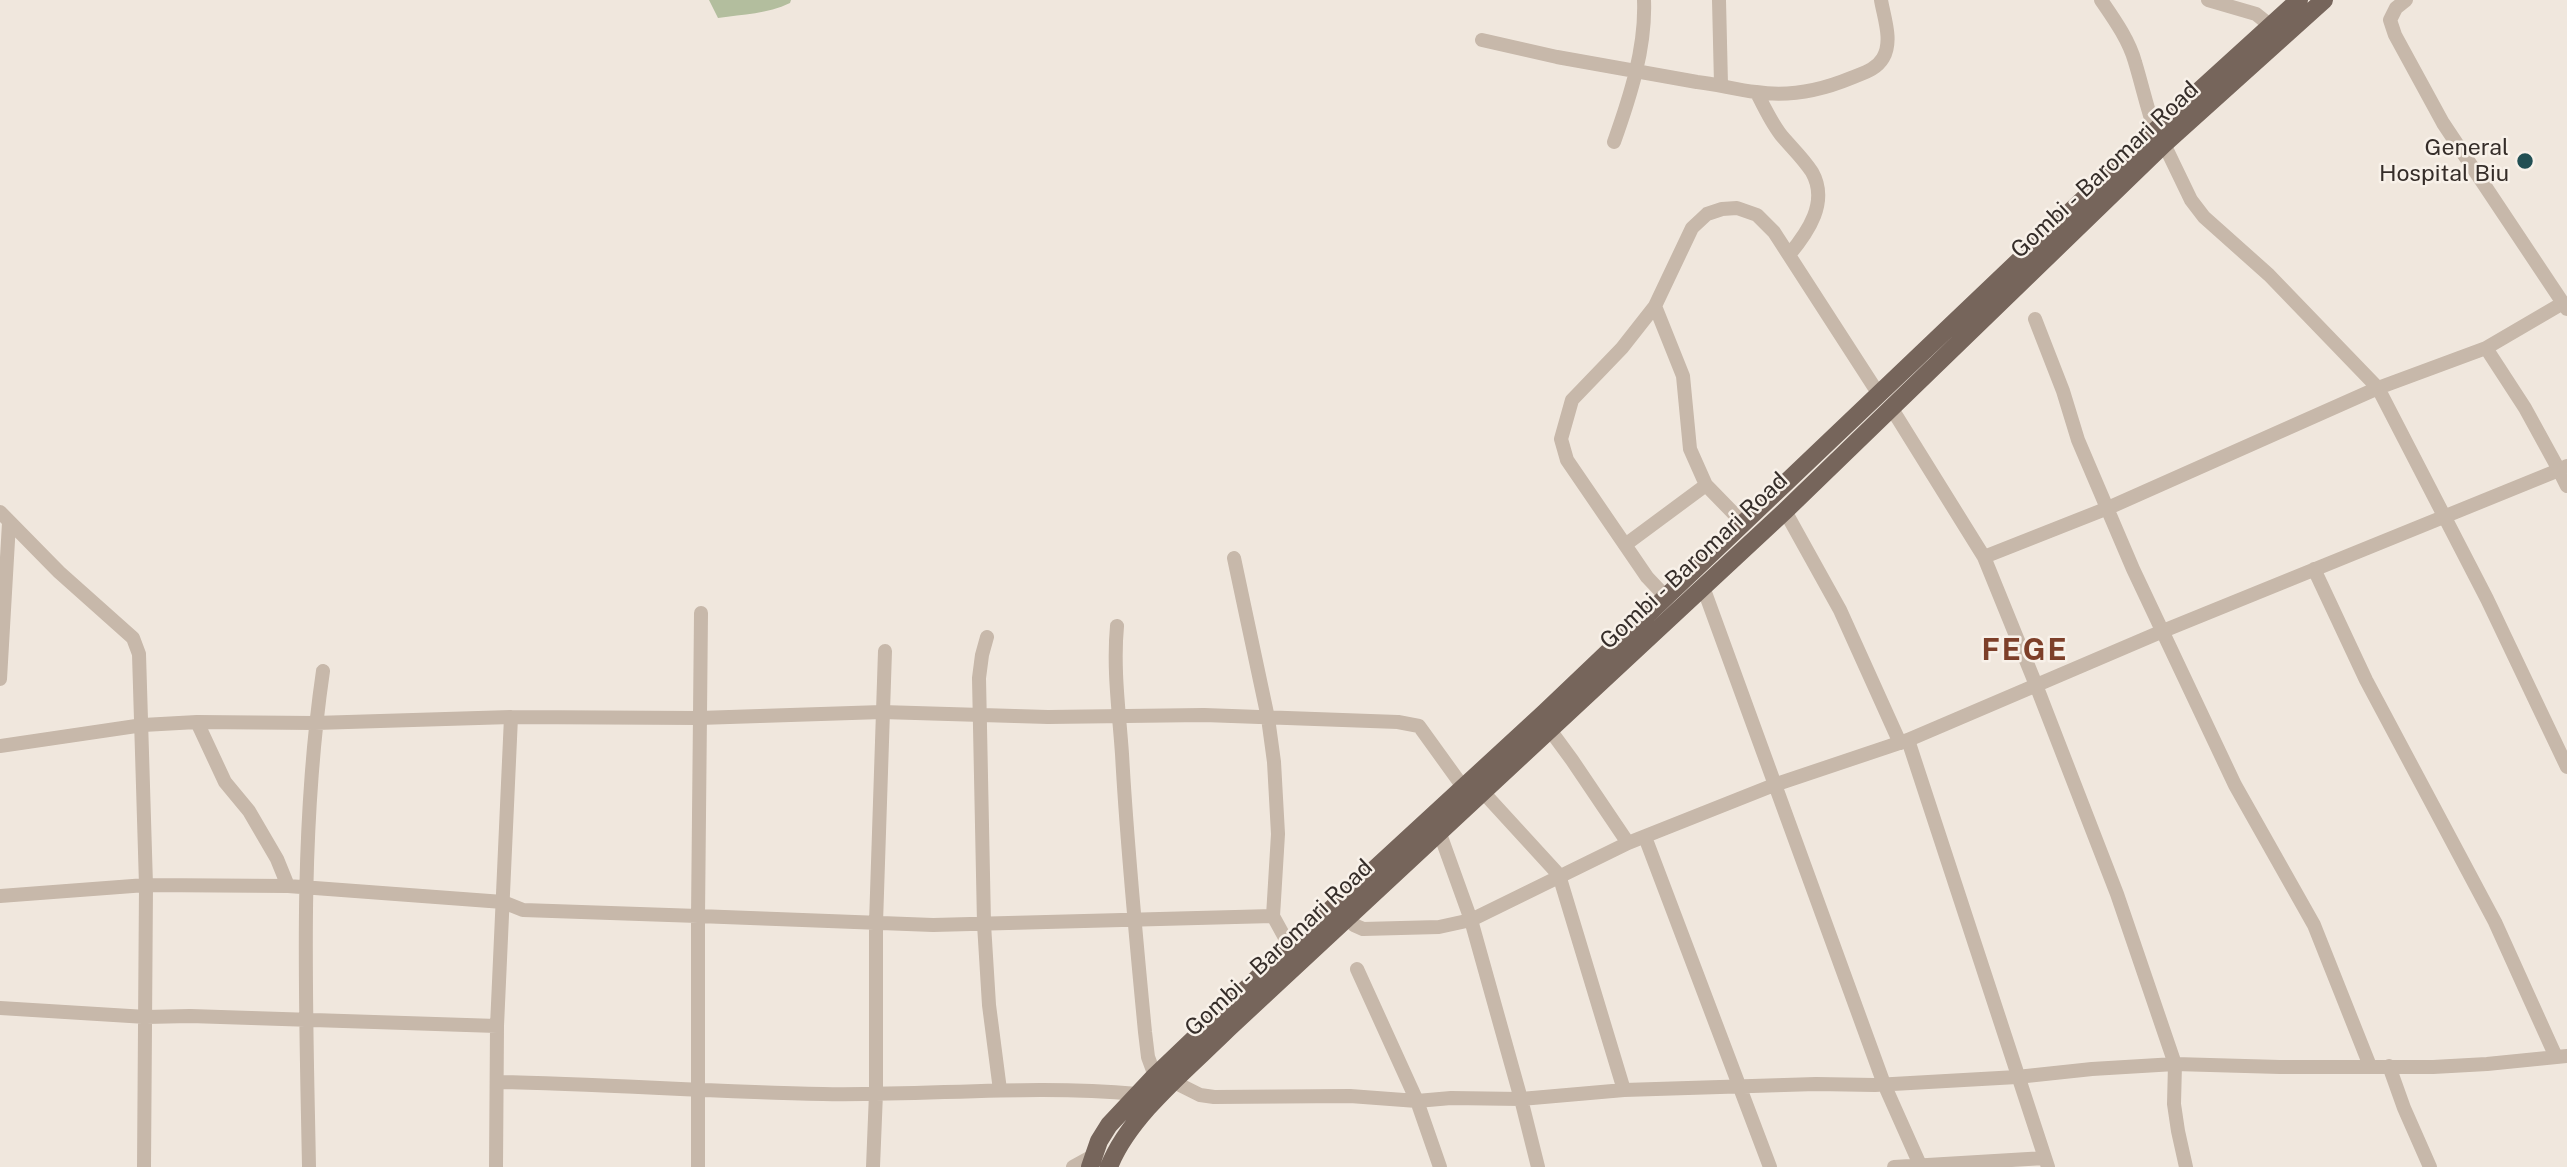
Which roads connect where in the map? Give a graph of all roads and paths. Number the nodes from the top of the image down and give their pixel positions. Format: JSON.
{"nodes":[{"id":1,"x":1644,"y":0,"type":"edge"},
{"id":2,"x":1719,"y":0,"type":"edge"},
{"id":3,"x":1881,"y":0,"type":"edge"},
{"id":4,"x":2101,"y":0,"type":"edge"},
{"id":5,"x":2208,"y":0,"type":"edge"},
{"id":6,"x":2299,"y":0,"type":"edge"},
{"id":7,"x":2324,"y":0,"type":"edge"},
{"id":8,"x":2406,"y":0,"type":"edge"},
{"id":9,"x":2271,"y":26,"type":"junction"},
{"id":10,"x":1482,"y":40,"type":"dead end"},
{"id":11,"x":1635,"y":71,"type":"junction"},
{"id":12,"x":1721,"y":84,"type":"junction"},
{"id":13,"x":1757,"y":93,"type":"junction"},
{"id":14,"x":2160,"y":137,"type":"junction"},
{"id":15,"x":1614,"y":142,"type":"dead end"},
{"id":16,"x":1789,"y":255,"type":"junction"},
{"id":17,"x":1655,"y":306,"type":"junction"},
{"id":18,"x":2565,"y":306,"type":"edge"},
{"id":19,"x":2035,"y":319,"type":"dead end"},
{"id":20,"x":2486,"y":348,"type":"junction"},
{"id":21,"x":2378,"y":388,"type":"junction"},
{"id":22,"x":1878,"y":393,"type":"junction"},
{"id":23,"x":1892,"y":409,"type":"junction"},
{"id":24,"x":2563,"y":468,"type":"edge"},
{"id":25,"x":1789,"y":480,"type":"junction"},
{"id":26,"x":1706,"y":485,"type":"junction"},
{"id":27,"x":2567,"y":486,"type":"edge"},
{"id":28,"x":1799,"y":498,"type":"junction"},
{"id":29,"x":2108,"y":508,"type":"junction"},
{"id":30,"x":1785,"y":511,"type":"junction"},
{"id":31,"x":2443,"y":516,"type":"junction"},
{"id":32,"x":5,"y":517,"type":"edge"},
{"id":33,"x":1742,"y":523,"type":"junction"},
{"id":34,"x":1625,"y":545,"type":"junction"},
{"id":35,"x":1984,"y":557,"type":"junction"},
{"id":36,"x":1234,"y":558,"type":"dead end"},
{"id":37,"x":2314,"y":569,"type":"junction"},
{"id":38,"x":1703,"y":587,"type":"junction"},
{"id":39,"x":1665,"y":596,"type":"junction"},
{"id":40,"x":701,"y":613,"type":"dead end"},
{"id":41,"x":1117,"y":626,"type":"dead end"},
{"id":42,"x":2163,"y":631,"type":"junction"},
{"id":43,"x":987,"y":637,"type":"dead end"},
{"id":44,"x":885,"y":651,"type":"dead end"},
{"id":45,"x":323,"y":671,"type":"dead end"},
{"id":46,"x":0,"y":679,"type":"edge"},
{"id":47,"x":2036,"y":685,"type":"junction"},
{"id":48,"x":882,"y":712,"type":"junction"},
{"id":49,"x":982,"y":713,"type":"junction"},
{"id":50,"x":511,"y":717,"type":"junction"},
{"id":51,"x":699,"y":718,"type":"junction"},
{"id":52,"x":1119,"y":718,"type":"junction"},
{"id":53,"x":1268,"y":718,"type":"junction"},
{"id":54,"x":197,"y":722,"type":"junction"},
{"id":55,"x":315,"y":723,"type":"junction"},
{"id":56,"x":143,"y":725,"type":"junction"},
{"id":57,"x":1549,"y":730,"type":"junction"},
{"id":58,"x":1904,"y":742,"type":"junction"},
{"id":59,"x":0,"y":746,"type":"edge"},
{"id":60,"x":2567,"y":767,"type":"edge"},
{"id":61,"x":1774,"y":785,"type":"junction"},
{"id":62,"x":1463,"y":787,"type":"junction"},
{"id":63,"x":1483,"y":792,"type":"junction"},
{"id":64,"x":1439,"y":831,"type":"junction"},
{"id":65,"x":1645,"y":837,"type":"junction"},
{"id":66,"x":1628,"y":843,"type":"junction"},
{"id":67,"x":1559,"y":875,"type":"junction"},
{"id":68,"x":146,"y":885,"type":"junction"},
{"id":69,"x":288,"y":886,"type":"junction"},
{"id":70,"x":305,"y":887,"type":"junction"},
{"id":71,"x":0,"y":896,"type":"edge"},
{"id":72,"x":503,"y":902,"type":"junction"},
{"id":73,"x":1347,"y":907,"type":"junction"},
{"id":74,"x":698,"y":916,"type":"junction"},
{"id":75,"x":1273,"y":916,"type":"junction"},
{"id":76,"x":1135,"y":919,"type":"junction"},
{"id":77,"x":1471,"y":920,"type":"junction"},
{"id":78,"x":876,"y":923,"type":"junction"},
{"id":79,"x":984,"y":923,"type":"junction"},
{"id":80,"x":1290,"y":947,"type":"junction"},
{"id":81,"x":1357,"y":969,"type":"dead end"},
{"id":82,"x":0,"y":1008,"type":"edge"},
{"id":83,"x":146,"y":1017,"type":"junction"},
{"id":84,"x":307,"y":1019,"type":"junction"},
{"id":85,"x":497,"y":1026,"type":"junction"},
{"id":86,"x":2561,"y":1057,"type":"edge"},
{"id":87,"x":2175,"y":1064,"type":"junction"},
{"id":88,"x":2370,"y":1066,"type":"junction"},
{"id":89,"x":2389,"y":1066,"type":"junction"},
{"id":90,"x":1155,"y":1076,"type":"junction"},
{"id":91,"x":2017,"y":1077,"type":"junction"},
{"id":92,"x":498,"y":1082,"type":"junction"},
{"id":93,"x":1174,"y":1082,"type":"junction"},
{"id":94,"x":1884,"y":1084,"type":"junction"},
{"id":95,"x":1741,"y":1087,"type":"junction"},
{"id":96,"x":699,"y":1089,"type":"junction"},
{"id":97,"x":1000,"y":1090,"type":"junction"},
{"id":98,"x":1624,"y":1090,"type":"junction"},
{"id":99,"x":876,"y":1093,"type":"junction"},
{"id":100,"x":1137,"y":1094,"type":"junction"},
{"id":101,"x":1521,"y":1099,"type":"junction"},
{"id":102,"x":1417,"y":1101,"type":"junction"},
{"id":103,"x":1091,"y":1161,"type":"edge"},
{"id":104,"x":2046,"y":1162,"type":"edge"},
{"id":105,"x":1920,"y":1166,"type":"edge"},
{"id":106,"x":144,"y":1167,"type":"edge"},
{"id":107,"x":309,"y":1167,"type":"edge"},
{"id":108,"x":496,"y":1167,"type":"edge"},
{"id":109,"x":698,"y":1167,"type":"edge"},
{"id":110,"x":873,"y":1167,"type":"edge"},
{"id":111,"x":1073,"y":1167,"type":"edge"},
{"id":112,"x":1109,"y":1167,"type":"edge"},
{"id":113,"x":1440,"y":1167,"type":"edge"},
{"id":114,"x":1538,"y":1167,"type":"edge"},
{"id":115,"x":1770,"y":1167,"type":"edge"},
{"id":116,"x":1894,"y":1167,"type":"edge"},
{"id":117,"x":2186,"y":1167,"type":"edge"},
{"id":118,"x":2430,"y":1167,"type":"edge"}],
"edges":[{"from":1,"to":11,"type":"street"},
{"from":2,"to":12,"type":"street"},
{"from":3,"to":13,"type":"street"},
{"from":4,"to":14,"type":"street"},
{"from":5,"to":9,"type":"street"},
{"from":6,"to":9,"type":"main road","name":"Gombi - Baromari Road"},
{"from":7,"to":14,"type":"main road","name":"Gombi - Baromari Road"},
{"from":8,"to":18,"type":"street"},
{"from":9,"to":14,"type":"main road","name":"Gombi - Baromari Road"},
{"from":10,"to":11,"type":"street"},
{"from":11,"to":12,"type":"street"},
{"from":11,"to":15,"type":"street"},
{"from":12,"to":13,"type":"street"},
{"from":13,"to":16,"type":"street"},
{"from":14,"to":21,"type":"street"},
{"from":14,"to":22,"type":"main road","name":"Gombi - Baromari Road"},
{"from":14,"to":23,"type":"main road","name":"Gombi - Baromari Road"},
{"from":16,"to":17,"type":"street"},
{"from":16,"to":22,"type":"street"},
{"from":17,"to":26,"type":"street"},
{"from":17,"to":34,"type":"street"},
{"from":18,"to":20,"type":"street"},
{"from":19,"to":29,"type":"street"},
{"from":20,"to":21,"type":"street"},
{"from":20,"to":24,"type":"street"},
{"from":21,"to":29,"type":"street"},
{"from":21,"to":31,"type":"street"},
{"from":22,"to":25,"type":"main road","name":"Gombi - Baromari Road"},
{"from":23,"to":28,"type":"main road","name":"Gombi - Baromari Road"},
{"from":23,"to":35,"type":"street"},
{"from":24,"to":27,"type":"street"},
{"from":24,"to":31,"type":"street"},
{"from":25,"to":28,"type":"main road"},
{"from":25,"to":33,"type":"main road","name":"Gombi - Baromari Road"},
{"from":26,"to":33,"type":"street"},
{"from":26,"to":34,"type":"street"},
{"from":28,"to":30,"type":"main road","name":"Gombi - Baromari Road"},
{"from":29,"to":35,"type":"street"},
{"from":29,"to":42,"type":"street"},
{"from":30,"to":38,"type":"main road","name":"Gombi - Baromari Road"},
{"from":30,"to":58,"type":"street"},
{"from":31,"to":37,"type":"street"},
{"from":31,"to":60,"type":"street"},
{"from":32,"to":46,"type":"street"},
{"from":32,"to":56,"type":"street"},
{"from":33,"to":39,"type":"main road","name":"Gombi - Baromari Road"},
{"from":34,"to":39,"type":"street"},
{"from":35,"to":47,"type":"street"},
{"from":36,"to":53,"type":"street"},
{"from":37,"to":42,"type":"street"},
{"from":37,"to":86,"type":"street"},
{"from":38,"to":57,"type":"main road","name":"Gombi - Baromari Road"},
{"from":38,"to":61,"type":"street"},
{"from":39,"to":62,"type":"main road","name":"Gombi - Baromari Road"},
{"from":40,"to":51,"type":"street"},
{"from":41,"to":52,"type":"street"},
{"from":42,"to":47,"type":"street"},
{"from":42,"to":88,"type":"street"},
{"from":43,"to":49,"type":"street"},
{"from":44,"to":48,"type":"street"},
{"from":45,"to":55,"type":"street"},
{"from":47,"to":58,"type":"street"},
{"from":47,"to":87,"type":"street"},
{"from":48,"to":49,"type":"street"},
{"from":48,"to":51,"type":"street"},
{"from":48,"to":78,"type":"street"},
{"from":49,"to":52,"type":"street"},
{"from":49,"to":79,"type":"street"},
{"from":50,"to":51,"type":"street"},
{"from":50,"to":55,"type":"street"},
{"from":50,"to":72,"type":"street"},
{"from":51,"to":74,"type":"street"},
{"from":52,"to":53,"type":"street"},
{"from":52,"to":76,"type":"street"},
{"from":53,"to":62,"type":"street"},
{"from":53,"to":75,"type":"street"},
{"from":54,"to":55,"type":"street"},
{"from":54,"to":56,"type":"street"},
{"from":54,"to":69,"type":"street"},
{"from":55,"to":70,"type":"street"},
{"from":56,"to":59,"type":"street"},
{"from":56,"to":68,"type":"street"},
{"from":57,"to":63,"type":"main road","name":"Gombi - Baromari Road"},
{"from":57,"to":66,"type":"street"},
{"from":58,"to":61,"type":"street"},
{"from":58,"to":91,"type":"street"},
{"from":61,"to":65,"type":"street"},
{"from":61,"to":94,"type":"street"},
{"from":62,"to":73,"type":"main road","name":"Gombi - Baromari Road"},
{"from":63,"to":64,"type":"main road","name":"Gombi - Baromari Road"},
{"from":63,"to":67,"type":"street"},
{"from":64,"to":73,"type":"main road","name":"Gombi - Baromari Road"},
{"from":64,"to":77,"type":"street"},
{"from":65,"to":66,"type":"street"},
{"from":65,"to":95,"type":"street"},
{"from":66,"to":67,"type":"street"},
{"from":67,"to":77,"type":"street"},
{"from":67,"to":98,"type":"street"},
{"from":68,"to":69,"type":"street"},
{"from":68,"to":71,"type":"street"},
{"from":68,"to":83,"type":"street"},
{"from":69,"to":70,"type":"street"},
{"from":70,"to":72,"type":"street"},
{"from":70,"to":84,"type":"street"},
{"from":72,"to":74,"type":"street"},
{"from":72,"to":85,"type":"street"},
{"from":73,"to":77,"type":"street"},
{"from":73,"to":80,"type":"main road","name":"Gombi - Baromari Road"},
{"from":73,"to":93,"type":"main road","name":"Gombi - Baromari Road"},
{"from":74,"to":78,"type":"street"},
{"from":74,"to":96,"type":"street"},
{"from":75,"to":76,"type":"street"},
{"from":75,"to":80,"type":"street"},
{"from":76,"to":79,"type":"street"},
{"from":76,"to":90,"type":"street"},
{"from":77,"to":101,"type":"street"},
{"from":78,"to":79,"type":"street"},
{"from":78,"to":99,"type":"street"},
{"from":79,"to":97,"type":"street"},
{"from":80,"to":90,"type":"main road","name":"Gombi - Baromari Road"},
{"from":81,"to":102,"type":"street"},
{"from":82,"to":83,"type":"street"},
{"from":83,"to":84,"type":"street"},
{"from":83,"to":106,"type":"street"},
{"from":84,"to":85,"type":"street"},
{"from":84,"to":107,"type":"street"},
{"from":85,"to":92,"type":"street"},
{"from":86,"to":89,"type":"street"},
{"from":87,"to":88,"type":"street"},
{"from":87,"to":91,"type":"street"},
{"from":87,"to":117,"type":"street"},
{"from":88,"to":89,"type":"street"},
{"from":89,"to":118,"type":"street"},
{"from":90,"to":100,"type":"main road","name":"Gombi - Baromari Road"},
{"from":91,"to":94,"type":"street"},
{"from":91,"to":104,"type":"street"},
{"from":92,"to":96,"type":"street"},
{"from":92,"to":108,"type":"street"},
{"from":93,"to":102,"type":"street"},
{"from":93,"to":112,"type":"main road","name":"Gombi - Baromari Road"},
{"from":94,"to":95,"type":"street"},
{"from":94,"to":105,"type":"street"},
{"from":95,"to":98,"type":"street"},
{"from":95,"to":115,"type":"street"},
{"from":96,"to":99,"type":"street"},
{"from":96,"to":109,"type":"street"},
{"from":97,"to":99,"type":"street"},
{"from":97,"to":100,"type":"street"},
{"from":98,"to":101,"type":"street"},
{"from":99,"to":110,"type":"street"},
{"from":100,"to":103,"type":"main road","name":"Gombi - Baromari Road"},
{"from":101,"to":102,"type":"street"},
{"from":101,"to":114,"type":"street"},
{"from":102,"to":113,"type":"street"},
{"from":103,"to":111,"type":"street"},
{"from":104,"to":105,"type":"street"},
{"from":105,"to":116,"type":"street"}]}
